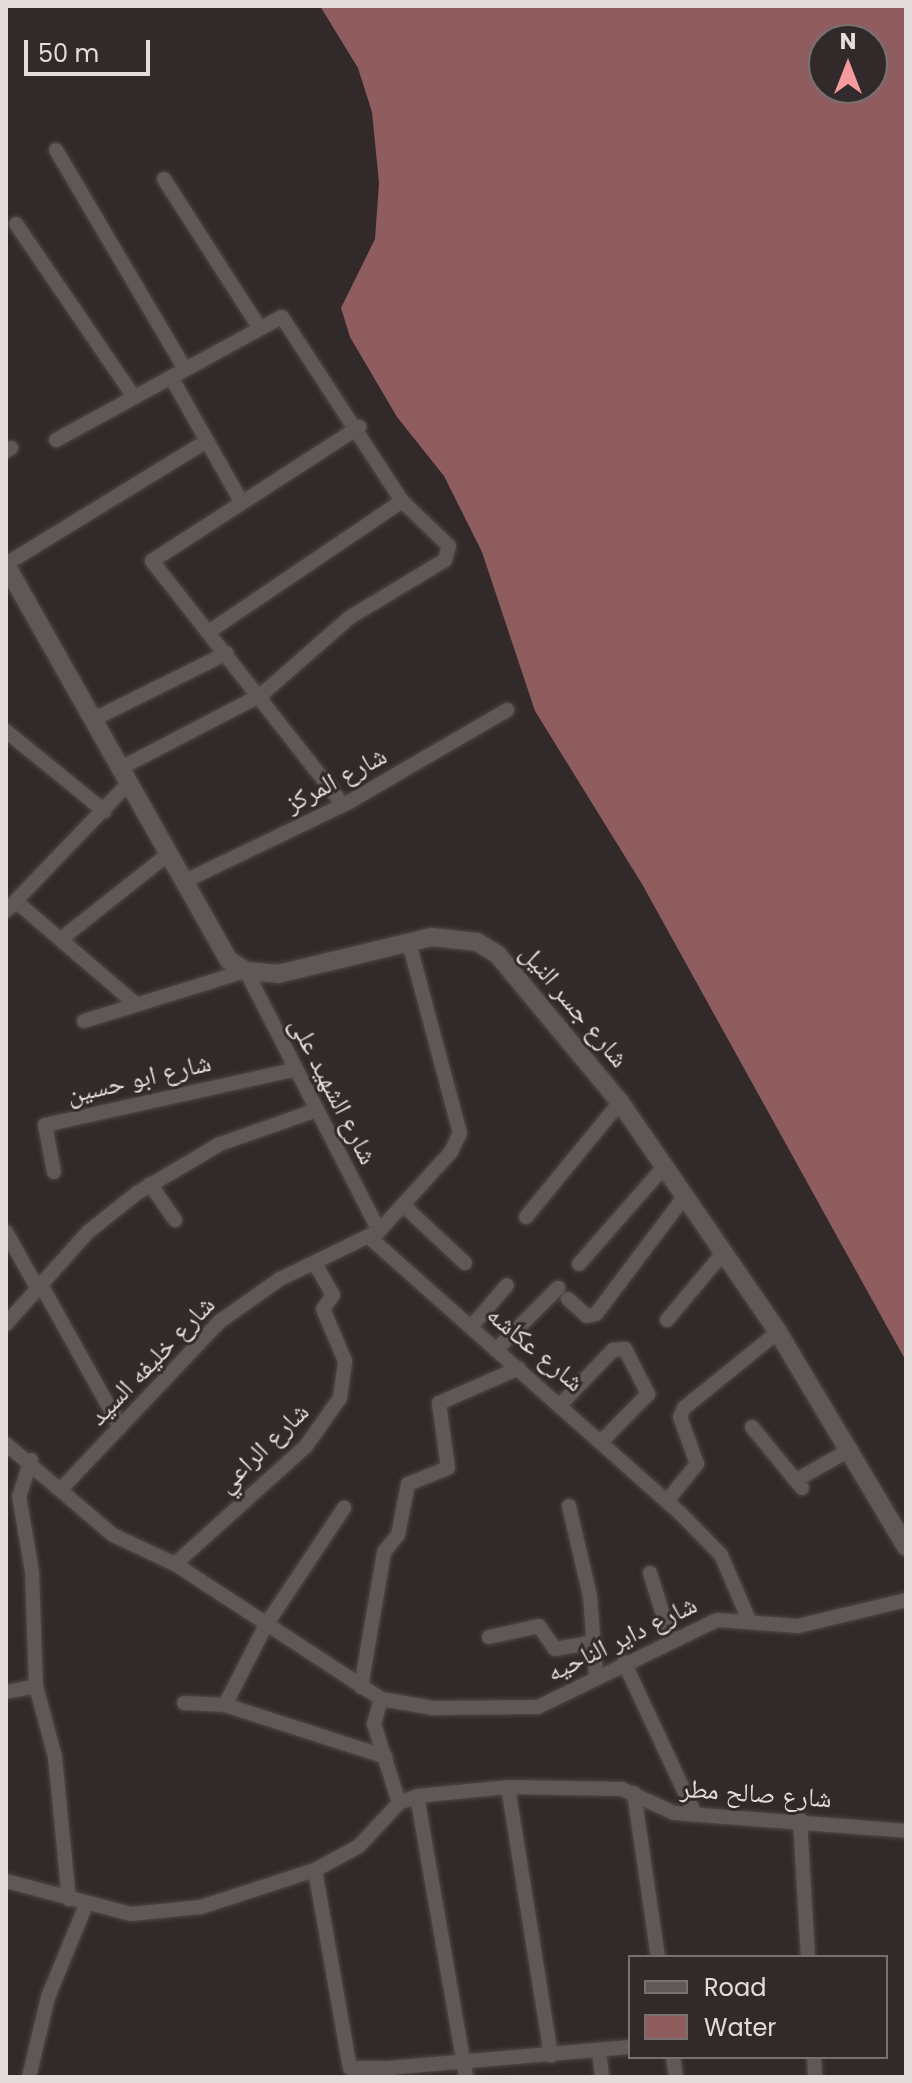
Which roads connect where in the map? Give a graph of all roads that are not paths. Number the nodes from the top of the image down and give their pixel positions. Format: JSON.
{"nodes":[{"id":1,"x":56,"y":150,"type":"dead end"},
{"id":2,"x":164,"y":179,"type":"dead end"},
{"id":3,"x":16,"y":224,"type":"dead end"},
{"id":4,"x":259,"y":327,"type":"junction"},
{"id":5,"x":185,"y":369,"type":"junction"},
{"id":6,"x":171,"y":377,"type":"junction"},
{"id":7,"x":134,"y":397,"type":"junction"},
{"id":8,"x":359,"y":427,"type":"junction"},
{"id":9,"x":56,"y":440,"type":"dead end"},
{"id":10,"x":207,"y":441,"type":"junction"},
{"id":11,"x":241,"y":501,"type":"junction"},
{"id":12,"x":402,"y":501,"type":"junction"},
{"id":13,"x":6,"y":564,"type":"edge"},
{"id":14,"x":210,"y":631,"type":"junction"},
{"id":15,"x":227,"y":653,"type":"junction"},
{"id":16,"x":261,"y":695,"type":"junction"},
{"id":17,"x":507,"y":710,"type":"dead end"},
{"id":18,"x":94,"y":719,"type":"junction"},
{"id":19,"x":6,"y":731,"type":"edge"},
{"id":20,"x":123,"y":777,"type":"junction"},
{"id":21,"x":337,"y":797,"type":"dead end"},
{"id":22,"x":104,"y":811,"type":"junction"},
{"id":23,"x":167,"y":855,"type":"junction"},
{"id":24,"x":183,"y":882,"type":"junction"},
{"id":25,"x":13,"y":907,"type":"edge"},
{"id":26,"x":61,"y":939,"type":"junction"},
{"id":27,"x":409,"y":943,"type":"junction"},
{"id":28,"x":246,"y":971,"type":"junction"},
{"id":29,"x":137,"y":1005,"type":"junction"},
{"id":30,"x":84,"y":1021,"type":"dead end"},
{"id":31,"x":293,"y":1070,"type":"junction"},
{"id":32,"x":620,"y":1102,"type":"junction"},
{"id":33,"x":314,"y":1111,"type":"junction"},
{"id":34,"x":664,"y":1167,"type":"junction"},
{"id":35,"x":54,"y":1172,"type":"dead end"},
{"id":36,"x":150,"y":1184,"type":"junction"},
{"id":37,"x":685,"y":1196,"type":"junction"},
{"id":38,"x":403,"y":1205,"type":"junction"},
{"id":39,"x":526,"y":1217,"type":"dead end"},
{"id":40,"x":175,"y":1220,"type":"dead end"},
{"id":41,"x":6,"y":1232,"type":"edge"},
{"id":42,"x":374,"y":1234,"type":"junction"},
{"id":43,"x":723,"y":1253,"type":"junction"},
{"id":44,"x":465,"y":1263,"type":"dead end"},
{"id":45,"x":579,"y":1264,"type":"dead end"},
{"id":46,"x":316,"y":1266,"type":"junction"},
{"id":47,"x":38,"y":1284,"type":"junction"},
{"id":48,"x":507,"y":1285,"type":"dead end"},
{"id":49,"x":667,"y":1320,"type":"dead end"},
{"id":50,"x":6,"y":1324,"type":"edge"},
{"id":51,"x":471,"y":1327,"type":"junction"},
{"id":52,"x":778,"y":1332,"type":"junction"},
{"id":53,"x":496,"y":1350,"type":"junction"},
{"id":54,"x":519,"y":1368,"type":"junction"},
{"id":55,"x":562,"y":1403,"type":"junction"},
{"id":56,"x":120,"y":1427,"type":"junction"},
{"id":57,"x":752,"y":1427,"type":"dead end"},
{"id":58,"x":604,"y":1439,"type":"junction"},
{"id":59,"x":6,"y":1444,"type":"edge"},
{"id":60,"x":851,"y":1449,"type":"junction"},
{"id":61,"x":31,"y":1460,"type":"junction"},
{"id":62,"x":632,"y":1466,"type":"junction"},
{"id":63,"x":618,"y":1476,"type":"dead end"},
{"id":64,"x":63,"y":1487,"type":"junction"},
{"id":65,"x":667,"y":1501,"type":"junction"},
{"id":66,"x":569,"y":1506,"type":"dead end"},
{"id":67,"x":344,"y":1508,"type":"dead end"},
{"id":68,"x":906,"y":1547,"type":"edge"},
{"id":69,"x":175,"y":1564,"type":"junction"},
{"id":70,"x":650,"y":1573,"type":"dead end"},
{"id":71,"x":906,"y":1600,"type":"edge"},
{"id":72,"x":749,"y":1620,"type":"junction"},
{"id":73,"x":266,"y":1625,"type":"junction"},
{"id":74,"x":489,"y":1637,"type":"dead end"},
{"id":75,"x":671,"y":1640,"type":"junction"},
{"id":76,"x":594,"y":1642,"type":"junction"},
{"id":77,"x":624,"y":1662,"type":"junction"},
{"id":78,"x":596,"y":1676,"type":"junction"},
{"id":79,"x":36,"y":1686,"type":"junction"},
{"id":80,"x":361,"y":1687,"type":"junction"},
{"id":81,"x":6,"y":1692,"type":"edge"},
{"id":82,"x":381,"y":1699,"type":"junction"},
{"id":83,"x":184,"y":1703,"type":"dead end"},
{"id":84,"x":225,"y":1705,"type":"junction"},
{"id":85,"x":386,"y":1757,"type":"junction"},
{"id":86,"x":508,"y":1787,"type":"junction"},
{"id":87,"x":634,"y":1793,"type":"junction"},
{"id":88,"x":417,"y":1796,"type":"junction"},
{"id":89,"x":399,"y":1803,"type":"junction"},
{"id":90,"x":695,"y":1814,"type":"junction"},
{"id":91,"x":800,"y":1819,"type":"junction"},
{"id":92,"x":906,"y":1831,"type":"edge"},
{"id":93,"x":315,"y":1870,"type":"junction"},
{"id":94,"x":6,"y":1881,"type":"edge"},
{"id":95,"x":69,"y":1899,"type":"junction"},
{"id":96,"x":86,"y":1905,"type":"junction"},
{"id":97,"x":658,"y":1955,"type":"edge"},
{"id":98,"x":808,"y":1955,"type":"edge"},
{"id":99,"x":628,"y":2047,"type":"edge"},
{"id":100,"x":599,"y":2051,"type":"junction"},
{"id":101,"x":551,"y":2056,"type":"junction"},
{"id":102,"x":465,"y":2070,"type":"edge"},
{"id":103,"x":390,"y":2073,"type":"edge"},
{"id":104,"x":29,"y":2077,"type":"edge"},
{"id":105,"x":602,"y":2077,"type":"edge"}],
"edges":[{"from":1,"to":5,"type":"street"},
{"from":2,"to":4,"type":"street"},
{"from":3,"to":7,"type":"street"},
{"from":4,"to":5,"type":"street"},
{"from":4,"to":8,"type":"street"},
{"from":5,"to":6,"type":"street"},
{"from":6,"to":7,"type":"street"},
{"from":6,"to":10,"type":"street"},
{"from":7,"to":9,"type":"street"},
{"from":8,"to":11,"type":"street"},
{"from":8,"to":12,"type":"street"},
{"from":10,"to":11,"type":"street"},
{"from":10,"to":13,"type":"street"},
{"from":11,"to":14,"type":"street"},
{"from":12,"to":14,"type":"street"},
{"from":12,"to":16,"type":"street"},
{"from":13,"to":18,"type":"street"},
{"from":14,"to":15,"type":"street"},
{"from":15,"to":16,"type":"street"},
{"from":15,"to":18,"type":"street"},
{"from":16,"to":20,"type":"street"},
{"from":16,"to":21,"type":"street"},
{"from":17,"to":24,"type":"street","name":"شارع المركز"},
{"from":18,"to":20,"type":"street"},
{"from":19,"to":22,"type":"street"},
{"from":20,"to":22,"type":"street"},
{"from":20,"to":23,"type":"street"},
{"from":22,"to":25,"type":"street"},
{"from":23,"to":24,"type":"street"},
{"from":23,"to":26,"type":"street"},
{"from":24,"to":28,"type":"street"},
{"from":25,"to":26,"type":"street"},
{"from":26,"to":29,"type":"street"},
{"from":27,"to":28,"type":"street","name":"شارع جسر النيل"},
{"from":27,"to":32,"type":"street","name":"شارع جسر النيل"},
{"from":27,"to":38,"type":"street","name":"شارع خليفه السيد"},
{"from":28,"to":29,"type":"street"},
{"from":28,"to":31,"type":"street","name":"شارع الشهيد على"},
{"from":29,"to":30,"type":"street"},
{"from":31,"to":33,"type":"street","name":"شارع الشهيد على"},
{"from":31,"to":35,"type":"street","name":"شارع ابو حسين"},
{"from":32,"to":34,"type":"street","name":"شارع جسر النيل"},
{"from":32,"to":39,"type":"street"},
{"from":33,"to":36,"type":"street"},
{"from":33,"to":42,"type":"street","name":"شارع الشهيد على"},
{"from":34,"to":37,"type":"street","name":"شارع جسر النيل"},
{"from":34,"to":45,"type":"street"},
{"from":36,"to":40,"type":"street"},
{"from":36,"to":47,"type":"street"},
{"from":37,"to":43,"type":"street","name":"شارع جسر النيل"},
{"from":37,"to":53,"type":"street"},
{"from":38,"to":42,"type":"street","name":"شارع خليفه السيد"},
{"from":38,"to":44,"type":"street"},
{"from":41,"to":47,"type":"street"},
{"from":42,"to":46,"type":"street","name":"شارع خليفه السيد"},
{"from":42,"to":51,"type":"street","name":"شارع عكاشه"},
{"from":43,"to":49,"type":"street"},
{"from":43,"to":52,"type":"street","name":"شارع جسر النيل"},
{"from":46,"to":56,"type":"street","name":"شارع خليفه السيد"},
{"from":46,"to":69,"type":"street","name":"شارع الراعي"},
{"from":47,"to":50,"type":"street"},
{"from":47,"to":56,"type":"street"},
{"from":48,"to":51,"type":"street"},
{"from":51,"to":53,"type":"street","name":"شارع عكاشه"},
{"from":52,"to":60,"type":"street","name":"شارع جسر النيل"},
{"from":52,"to":65,"type":"street"},
{"from":53,"to":54,"type":"street","name":"شارع عكاشه"},
{"from":54,"to":55,"type":"street","name":"شارع عكاشه"},
{"from":54,"to":80,"type":"street"},
{"from":55,"to":58,"type":"street","name":"شارع عكاشه"},
{"from":55,"to":58,"type":"street"},
{"from":56,"to":64,"type":"street","name":"شارع خليفه السيد"},
{"from":57,"to":60,"type":"street"},
{"from":58,"to":62,"type":"street","name":"شارع عكاشه"},
{"from":59,"to":61,"type":"street","name":"شارع داير الناحيه"},
{"from":60,"to":68,"type":"street","name":"شارع جسر النيل"},
{"from":61,"to":64,"type":"street","name":"شارع داير الناحيه"},
{"from":61,"to":79,"type":"street"},
{"from":62,"to":63,"type":"street"},
{"from":62,"to":65,"type":"street","name":"شارع عكاشه"},
{"from":64,"to":69,"type":"street","name":"شارع داير الناحيه"},
{"from":65,"to":72,"type":"street","name":"شارع عكاشه"},
{"from":66,"to":76,"type":"street"},
{"from":67,"to":73,"type":"street"},
{"from":69,"to":73,"type":"street","name":"شارع داير الناحيه"},
{"from":70,"to":75,"type":"street"},
{"from":71,"to":72,"type":"street","name":"شارع داير الناحيه"},
{"from":72,"to":75,"type":"street","name":"شارع داير الناحيه"},
{"from":73,"to":80,"type":"street","name":"شارع داير الناحيه"},
{"from":73,"to":84,"type":"street"},
{"from":74,"to":76,"type":"street"},
{"from":75,"to":77,"type":"street","name":"شارع داير الناحيه"},
{"from":76,"to":78,"type":"street"},
{"from":77,"to":78,"type":"street","name":"شارع داير الناحيه"},
{"from":77,"to":90,"type":"street"},
{"from":78,"to":82,"type":"street","name":"شارع داير الناحيه"},
{"from":79,"to":81,"type":"street"},
{"from":79,"to":95,"type":"street"},
{"from":80,"to":82,"type":"street","name":"شارع داير الناحيه"},
{"from":82,"to":85,"type":"street"},
{"from":83,"to":84,"type":"street"},
{"from":84,"to":85,"type":"street"},
{"from":85,"to":89,"type":"street"},
{"from":86,"to":87,"type":"street","name":"شارع صالح مطر"},
{"from":86,"to":88,"type":"street","name":"شارع صالح مطر"},
{"from":86,"to":101,"type":"street"},
{"from":87,"to":90,"type":"street","name":"شارع صالح مطر"},
{"from":87,"to":97,"type":"street"},
{"from":88,"to":89,"type":"street","name":"شارع صالح مطر"},
{"from":88,"to":102,"type":"street"},
{"from":89,"to":93,"type":"street"},
{"from":90,"to":91,"type":"street","name":"شارع صالح مطر"},
{"from":91,"to":92,"type":"street","name":"شارع صالح مطر"},
{"from":91,"to":98,"type":"street"},
{"from":93,"to":96,"type":"street"},
{"from":93,"to":103,"type":"street"},
{"from":94,"to":95,"type":"street"},
{"from":95,"to":96,"type":"street"},
{"from":96,"to":104,"type":"street"},
{"from":99,"to":100,"type":"street"},
{"from":100,"to":101,"type":"street"},
{"from":100,"to":105,"type":"street"},
{"from":101,"to":102,"type":"street"},
{"from":102,"to":103,"type":"street"}]}
